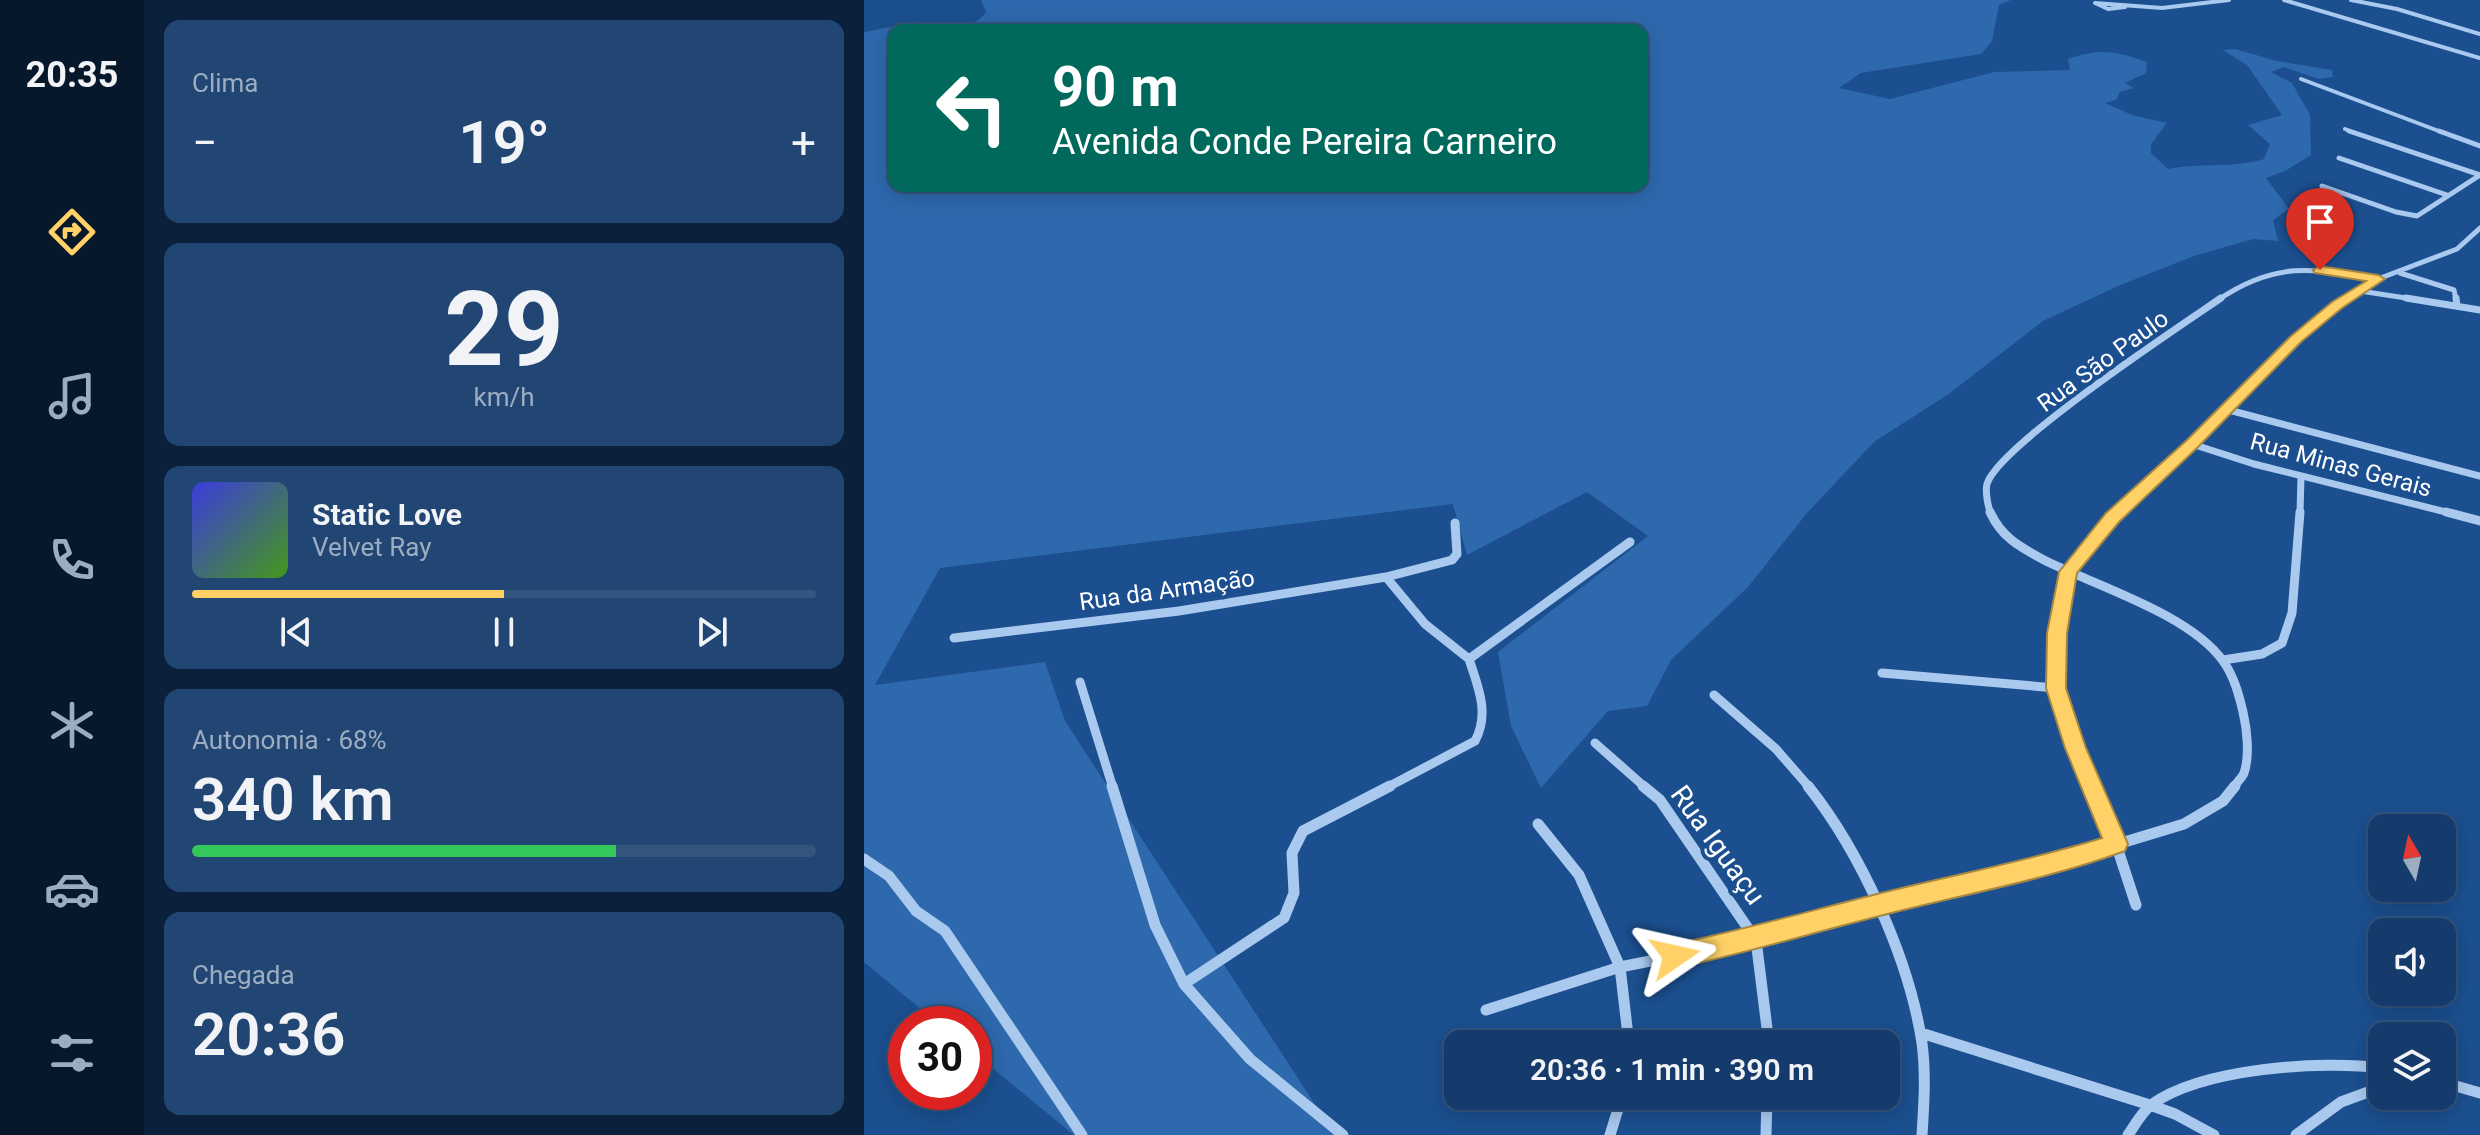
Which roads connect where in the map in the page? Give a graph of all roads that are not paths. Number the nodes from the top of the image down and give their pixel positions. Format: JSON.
{"nodes":[{"id":1,"x":2229,"y":0,"type":"edge"},
{"id":2,"x":2284,"y":0,"type":"edge"},
{"id":3,"x":2351,"y":0,"type":"edge"},
{"id":4,"x":2125,"y":7,"type":"junction"},
{"id":5,"x":2480,"y":34,"type":"edge"},
{"id":6,"x":2480,"y":58,"type":"edge"},
{"id":7,"x":2301,"y":79,"type":"dead end"},
{"id":8,"x":2345,"y":129,"type":"dead end"},
{"id":9,"x":2480,"y":146,"type":"edge"},
{"id":10,"x":2339,"y":158,"type":"dead end"},
{"id":11,"x":2480,"y":175,"type":"edge"},
{"id":12,"x":2322,"y":186,"type":"dead end"},
{"id":13,"x":2447,"y":195,"type":"junction"},
{"id":14,"x":2480,"y":228,"type":"edge"},
{"id":15,"x":2399,"y":272,"type":"junction"},
{"id":16,"x":2378,"y":279,"type":"junction"},
{"id":17,"x":2360,"y":290,"type":"junction"},
{"id":18,"x":2457,"y":306,"type":"junction"},
{"id":19,"x":2480,"y":310,"type":"edge"},
{"id":20,"x":2225,"y":409,"type":"junction"},
{"id":21,"x":2192,"y":444,"type":"junction"},
{"id":22,"x":2301,"y":476,"type":"junction"},
{"id":23,"x":2480,"y":476,"type":"edge"},
{"id":24,"x":2480,"y":521,"type":"edge"},
{"id":25,"x":1455,"y":523,"type":"dead end"},
{"id":26,"x":1630,"y":542,"type":"dead end"},
{"id":27,"x":2068,"y":572,"type":"junction"},
{"id":28,"x":1386,"y":577,"type":"junction"},
{"id":29,"x":954,"y":638,"type":"dead end"},
{"id":30,"x":1469,"y":659,"type":"junction"},
{"id":31,"x":2223,"y":660,"type":"junction"},
{"id":32,"x":1882,"y":673,"type":"dead end"},
{"id":33,"x":1080,"y":682,"type":"dead end"},
{"id":34,"x":2056,"y":688,"type":"junction"},
{"id":35,"x":1714,"y":695,"type":"dead end"},
{"id":36,"x":1595,"y":743,"type":"dead end"},
{"id":37,"x":1538,"y":824,"type":"dead end"},
{"id":38,"x":2116,"y":844,"type":"junction"},
{"id":39,"x":864,"y":859,"type":"edge"},
{"id":40,"x":1876,"y":905,"type":"junction"},
{"id":41,"x":2136,"y":905,"type":"dead end"},
{"id":42,"x":1756,"y":940,"type":"junction"},
{"id":43,"x":1620,"y":967,"type":"junction"},
{"id":44,"x":1184,"y":984,"type":"junction"},
{"id":45,"x":1486,"y":1010,"type":"dead end"},
{"id":46,"x":1627,"y":1030,"type":"edge"},
{"id":47,"x":1767,"y":1030,"type":"edge"},
{"id":48,"x":1921,"y":1033,"type":"junction"},
{"id":49,"x":2368,"y":1066,"type":"edge"},
{"id":50,"x":2456,"y":1086,"type":"edge"},
{"id":51,"x":2368,"y":1092,"type":"edge"},
{"id":52,"x":2480,"y":1093,"type":"edge"},
{"id":53,"x":2150,"y":1105,"type":"junction"},
{"id":54,"x":1618,"y":1110,"type":"edge"},
{"id":55,"x":1767,"y":1110,"type":"edge"},
{"id":56,"x":1082,"y":1135,"type":"edge"},
{"id":57,"x":1343,"y":1135,"type":"edge"},
{"id":58,"x":1610,"y":1135,"type":"edge"},
{"id":59,"x":1766,"y":1135,"type":"edge"},
{"id":60,"x":1922,"y":1135,"type":"edge"},
{"id":61,"x":2128,"y":1135,"type":"edge"},
{"id":62,"x":2214,"y":1135,"type":"edge"},
{"id":63,"x":2296,"y":1135,"type":"edge"}],
"edges":[{"from":1,"to":4,"type":"street"},
{"from":2,"to":6,"type":"street"},
{"from":3,"to":5,"type":"street"},
{"from":4,"to":4,"type":"street"},
{"from":7,"to":9,"type":"street"},
{"from":8,"to":11,"type":"street"},
{"from":10,"to":13,"type":"street"},
{"from":11,"to":13,"type":"street"},
{"from":12,"to":13,"type":"street"},
{"from":14,"to":15,"type":"street"},
{"from":15,"to":16,"type":"street"},
{"from":15,"to":18,"type":"street"},
{"from":16,"to":17,"type":"street"},
{"from":16,"to":27,"type":"street","name":"Rua São Paulo"},
{"from":17,"to":18,"type":"street"},
{"from":17,"to":20,"type":"street"},
{"from":18,"to":19,"type":"street"},
{"from":20,"to":21,"type":"street"},
{"from":20,"to":23,"type":"street","name":"Rua Minas Gerais"},
{"from":21,"to":22,"type":"street","name":"Rua Minas Gerais"},
{"from":21,"to":27,"type":"street"},
{"from":22,"to":24,"type":"street","name":"Rua Minas Gerais"},
{"from":22,"to":31,"type":"street"},
{"from":25,"to":28,"type":"street","name":"Rua da Armação"},
{"from":26,"to":30,"type":"street"},
{"from":27,"to":31,"type":"street","name":"Rua São Paulo"},
{"from":27,"to":34,"type":"street"},
{"from":28,"to":29,"type":"street","name":"Rua da Armação"},
{"from":28,"to":30,"type":"street"},
{"from":30,"to":44,"type":"street"},
{"from":31,"to":38,"type":"street"},
{"from":32,"to":34,"type":"street"},
{"from":33,"to":44,"type":"street"},
{"from":34,"to":38,"type":"street"},
{"from":35,"to":40,"type":"street"},
{"from":36,"to":42,"type":"street","name":"Rua Iguaçu"},
{"from":37,"to":43,"type":"street"},
{"from":38,"to":40,"type":"street"},
{"from":38,"to":41,"type":"street"},
{"from":39,"to":56,"type":"street"},
{"from":40,"to":42,"type":"street"},
{"from":40,"to":48,"type":"street"},
{"from":42,"to":43,"type":"street"},
{"from":42,"to":47,"type":"street","name":"Rua Iguaçu"},
{"from":43,"to":45,"type":"street"},
{"from":43,"to":46,"type":"street"},
{"from":44,"to":57,"type":"street"},
{"from":48,"to":53,"type":"street"},
{"from":48,"to":60,"type":"street"},
{"from":49,"to":53,"type":"street"},
{"from":50,"to":52,"type":"street"},
{"from":51,"to":63,"type":"street"},
{"from":53,"to":61,"type":"street"},
{"from":53,"to":62,"type":"street"},
{"from":54,"to":58,"type":"street"},
{"from":55,"to":59,"type":"street"}]}
